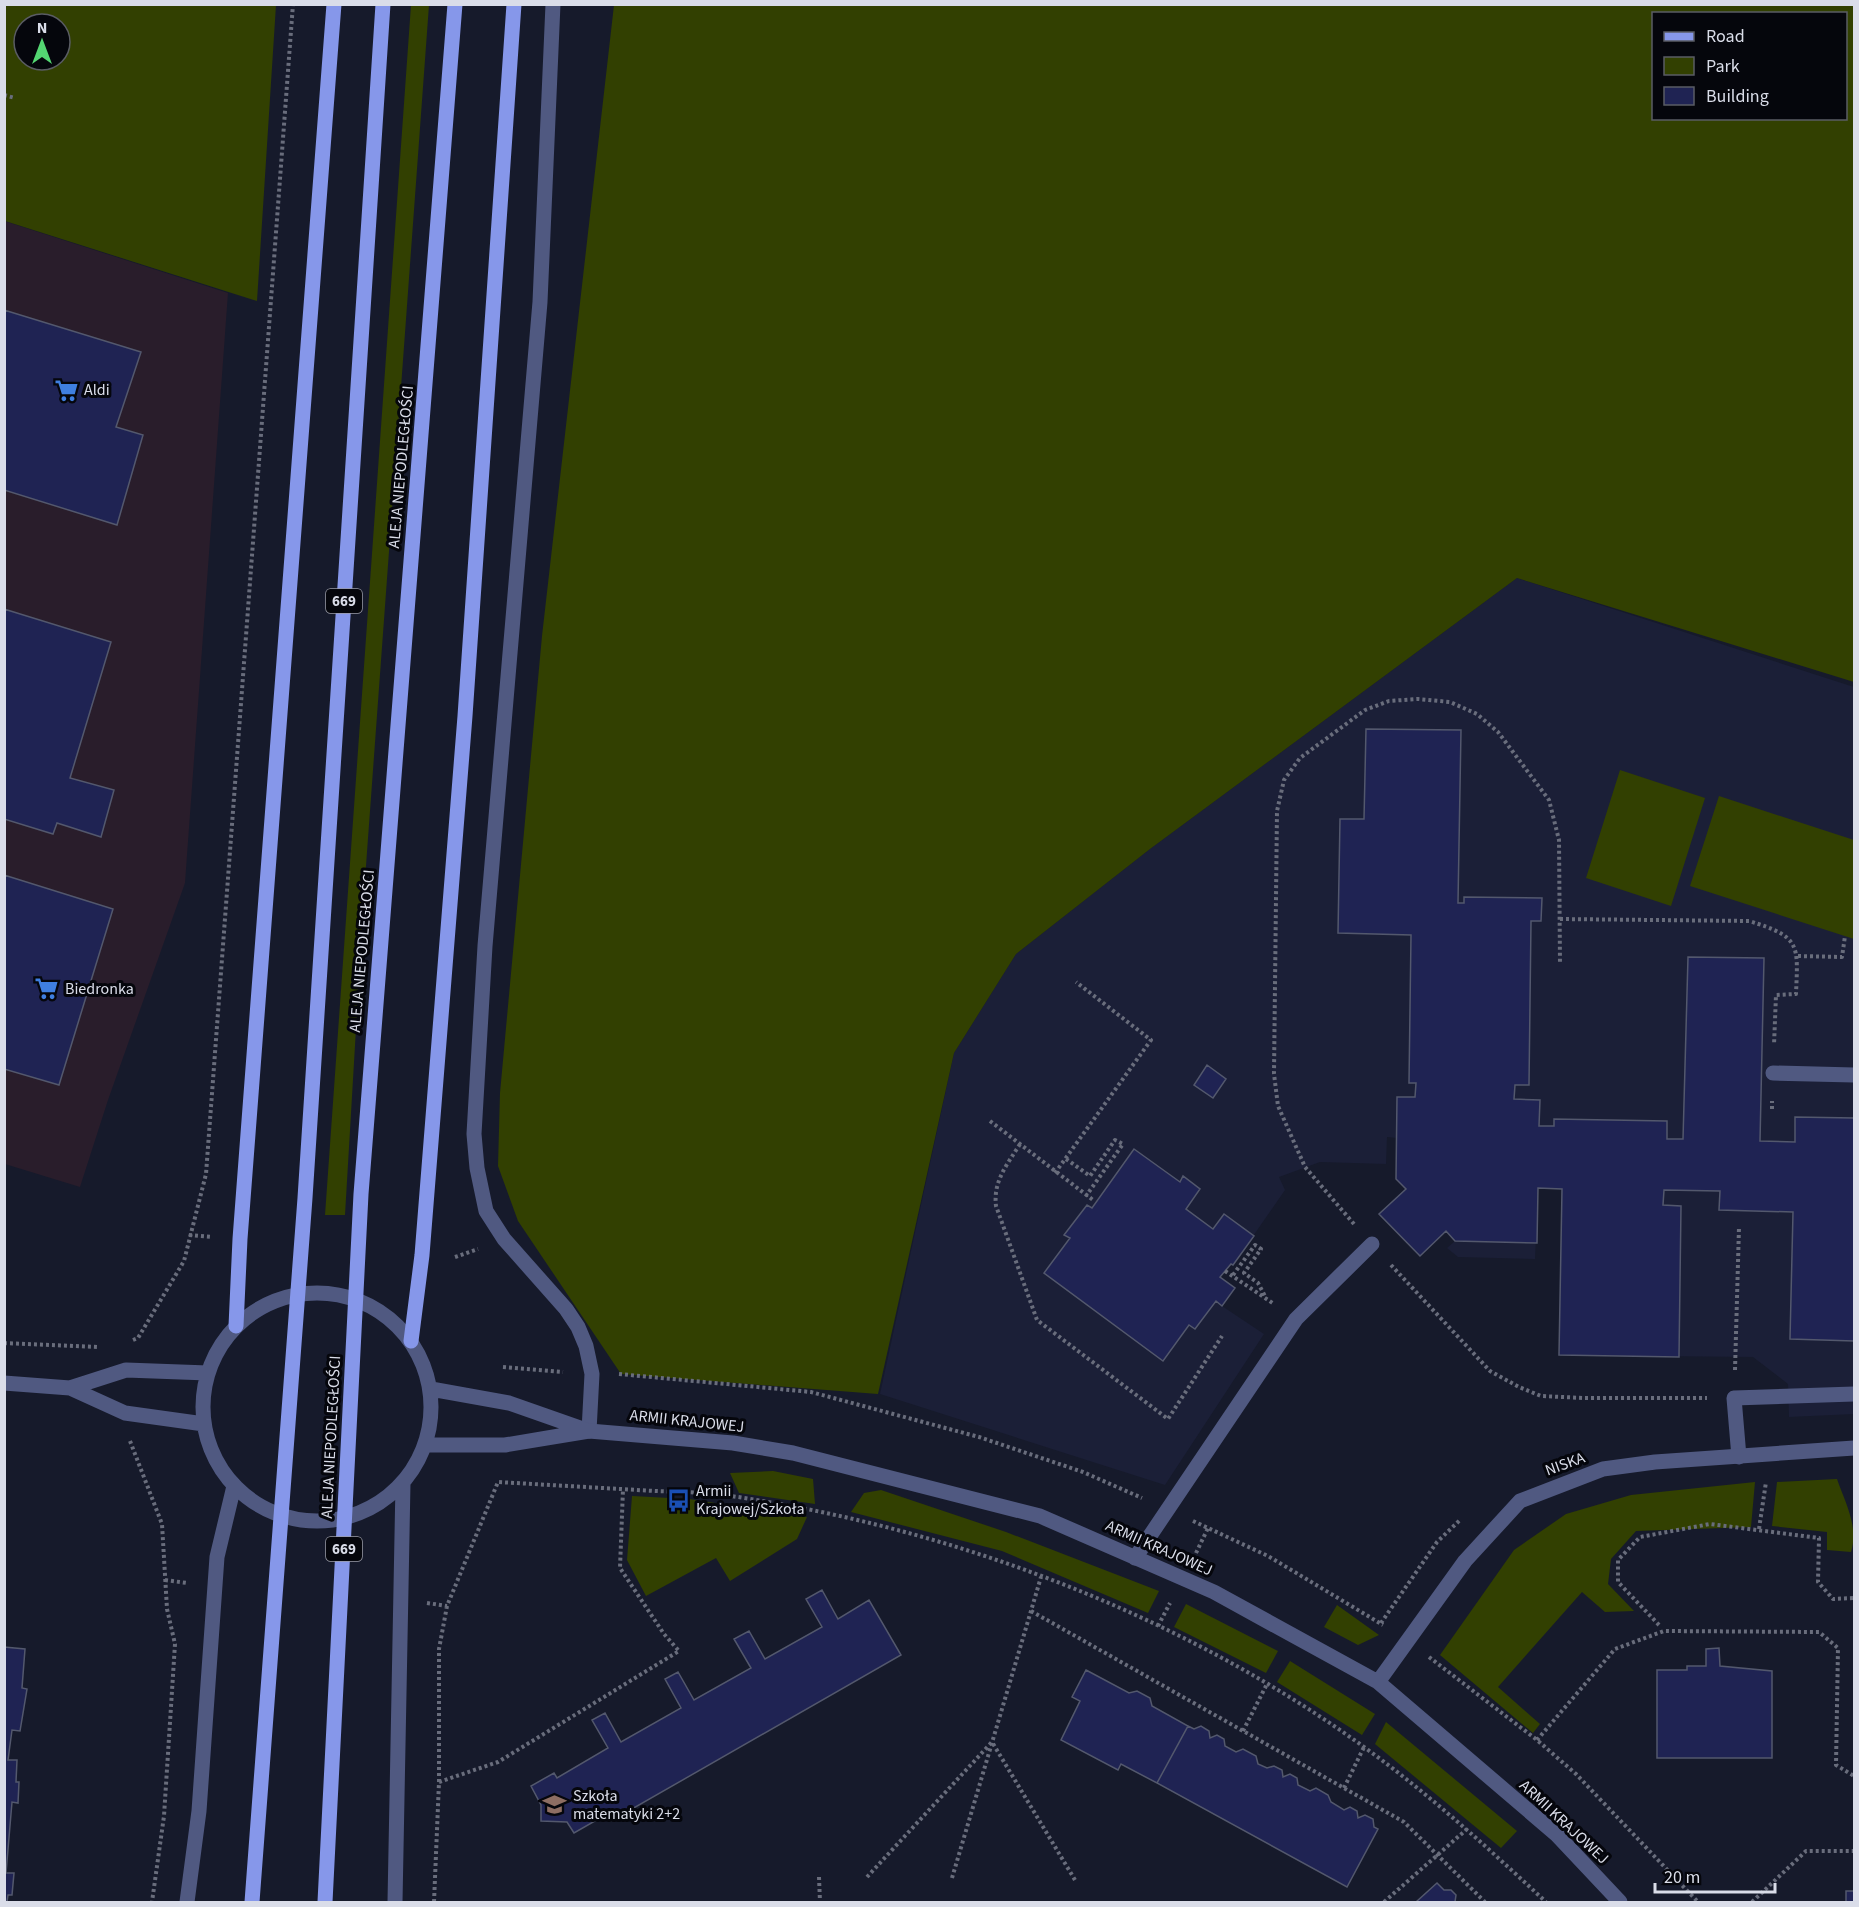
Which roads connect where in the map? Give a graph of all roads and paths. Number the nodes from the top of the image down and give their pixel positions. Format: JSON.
{"nodes":[{"id":1,"x":293,"y":4,"type":"edge"},
{"id":2,"x":334,"y":4,"type":"edge"},
{"id":3,"x":383,"y":4,"type":"edge"},
{"id":4,"x":455,"y":4,"type":"edge"},
{"id":5,"x":514,"y":4,"type":"edge"},
{"id":6,"x":553,"y":4,"type":"edge"},
{"id":7,"x":4,"y":95,"type":"edge"},
{"id":8,"x":15,"y":98,"type":"dead end"},
{"id":9,"x":1560,"y":919,"type":"junction"},
{"id":10,"x":1845,"y":936,"type":"dead end"},
{"id":11,"x":1798,"y":956,"type":"junction"},
{"id":12,"x":1560,"y":964,"type":"dead end"},
{"id":13,"x":1076,"y":982,"type":"dead end"},
{"id":14,"x":1773,"y":1073,"type":"junction"},
{"id":15,"x":1854,"y":1075,"type":"edge"},
{"id":16,"x":1772,"y":1109,"type":"dead end"},
{"id":17,"x":990,"y":1121,"type":"dead end"},
{"id":18,"x":1020,"y":1144,"type":"junction"},
{"id":19,"x":1066,"y":1159,"type":"junction"},
{"id":20,"x":1055,"y":1173,"type":"junction"},
{"id":21,"x":1086,"y":1196,"type":"junction"},
{"id":22,"x":1093,"y":1200,"type":"dead end"},
{"id":23,"x":1739,"y":1227,"type":"dead end"},
{"id":24,"x":1372,"y":1244,"type":"junction"},
{"id":25,"x":1225,"y":1271,"type":"dead end"},
{"id":26,"x":1233,"y":1275,"type":"junction"},
{"id":27,"x":1251,"y":1288,"type":"dead end"},
{"id":28,"x":1266,"y":1298,"type":"dead end"},
{"id":29,"x":236,"y":1326,"type":"junction"},
{"id":30,"x":1222,"y":1336,"type":"dead end"},
{"id":31,"x":129,"y":1341,"type":"dead end"},
{"id":32,"x":411,"y":1341,"type":"junction"},
{"id":33,"x":4,"y":1343,"type":"edge"},
{"id":34,"x":102,"y":1347,"type":"dead end"},
{"id":35,"x":1735,"y":1358,"type":"dead end"},
{"id":36,"x":618,"y":1365,"type":"dead end"},
{"id":37,"x":503,"y":1367,"type":"dead end"},
{"id":38,"x":207,"y":1373,"type":"junction"},
{"id":39,"x":592,"y":1374,"type":"junction"},
{"id":40,"x":621,"y":1374,"type":"junction"},
{"id":41,"x":4,"y":1383,"type":"edge"},
{"id":42,"x":69,"y":1388,"type":"junction"},
{"id":43,"x":431,"y":1389,"type":"junction"},
{"id":44,"x":1854,"y":1395,"type":"edge"},
{"id":45,"x":1734,"y":1398,"type":"junction"},
{"id":46,"x":204,"y":1424,"type":"junction"},
{"id":47,"x":589,"y":1431,"type":"junction"},
{"id":48,"x":128,"y":1438,"type":"dead end"},
{"id":49,"x":426,"y":1445,"type":"junction"},
{"id":50,"x":1854,"y":1448,"type":"edge"},
{"id":51,"x":1739,"y":1457,"type":"junction"},
{"id":52,"x":1768,"y":1473,"type":"dead end"},
{"id":53,"x":403,"y":1484,"type":"junction"},
{"id":54,"x":234,"y":1486,"type":"junction"},
{"id":55,"x":623,"y":1489,"type":"junction"},
{"id":56,"x":1168,"y":1509,"type":"junction"},
{"id":57,"x":1759,"y":1529,"type":"junction"},
{"id":58,"x":1135,"y":1558,"type":"junction"},
{"id":59,"x":1041,"y":1576,"type":"junction"},
{"id":60,"x":1854,"y":1598,"type":"edge"},
{"id":61,"x":1031,"y":1611,"type":"junction"},
{"id":62,"x":1659,"y":1624,"type":"dead end"},
{"id":63,"x":1408,"y":1641,"type":"junction"},
{"id":64,"x":1438,"y":1650,"type":"dead end"},
{"id":65,"x":1431,"y":1659,"type":"junction"},
{"id":66,"x":1378,"y":1682,"type":"junction"},
{"id":67,"x":1267,"y":1684,"type":"junction"},
{"id":68,"x":1243,"y":1731,"type":"junction"},
{"id":69,"x":1537,"y":1740,"type":"junction"},
{"id":70,"x":992,"y":1742,"type":"junction"},
{"id":71,"x":1364,"y":1747,"type":"junction"},
{"id":72,"x":1854,"y":1776,"type":"edge"},
{"id":73,"x":439,"y":1782,"type":"junction"},
{"id":74,"x":1344,"y":1788,"type":"junction"},
{"id":75,"x":1467,"y":1829,"type":"junction"},
{"id":76,"x":1854,"y":1851,"type":"edge"},
{"id":77,"x":1438,"y":1854,"type":"junction"},
{"id":78,"x":819,"y":1877,"type":"dead end"},
{"id":79,"x":867,"y":1877,"type":"dead end"},
{"id":80,"x":952,"y":1878,"type":"dead end"},
{"id":81,"x":1075,"y":1880,"type":"dead end"},
{"id":82,"x":152,"y":1902,"type":"edge"},
{"id":83,"x":187,"y":1902,"type":"edge"},
{"id":84,"x":252,"y":1902,"type":"edge"},
{"id":85,"x":325,"y":1902,"type":"edge"},
{"id":86,"x":395,"y":1902,"type":"edge"},
{"id":87,"x":434,"y":1902,"type":"edge"},
{"id":88,"x":820,"y":1902,"type":"edge"},
{"id":89,"x":1384,"y":1902,"type":"edge"},
{"id":90,"x":1485,"y":1902,"type":"edge"},
{"id":91,"x":1546,"y":1902,"type":"edge"},
{"id":92,"x":1620,"y":1902,"type":"edge"},
{"id":93,"x":1698,"y":1902,"type":"edge"},
{"id":94,"x":1752,"y":1902,"type":"edge"}],
"edges":[{"from":1,"to":31,"type":"path"},
{"from":2,"to":29,"type":"main road"},
{"from":3,"to":84,"type":"main road","number":"669"},
{"from":4,"to":85,"type":"main road","name":"ALEJA NIEPODLEGŁOŚCI","number":"669"},
{"from":5,"to":32,"type":"main road"},
{"from":6,"to":39,"type":"street"},
{"from":7,"to":8,"type":"path"},
{"from":9,"to":11,"type":"path"},
{"from":9,"to":12,"type":"path"},
{"from":9,"to":24,"type":"path"},
{"from":10,"to":11,"type":"path"},
{"from":11,"to":14,"type":"path"},
{"from":13,"to":19,"type":"path"},
{"from":14,"to":15,"type":"street"},
{"from":14,"to":16,"type":"path"},
{"from":17,"to":18,"type":"path"},
{"from":18,"to":20,"type":"path"},
{"from":18,"to":30,"type":"path"},
{"from":19,"to":20,"type":"path"},
{"from":19,"to":21,"type":"path"},
{"from":20,"to":21,"type":"path"},
{"from":21,"to":22,"type":"path"},
{"from":23,"to":35,"type":"path"},
{"from":24,"to":45,"type":"path"},
{"from":24,"to":56,"type":"street"},
{"from":25,"to":26,"type":"path"},
{"from":26,"to":27,"type":"path"},
{"from":26,"to":28,"type":"path"},
{"from":29,"to":32,"type":"street"},
{"from":29,"to":38,"type":"street"},
{"from":32,"to":43,"type":"street"},
{"from":33,"to":34,"type":"path"},
{"from":36,"to":40,"type":"path"},
{"from":37,"to":39,"type":"path"},
{"from":38,"to":42,"type":"street"},
{"from":38,"to":46,"type":"street"},
{"from":39,"to":40,"type":"path"},
{"from":39,"to":47,"type":"street"},
{"from":40,"to":56,"type":"path"},
{"from":41,"to":42,"type":"street"},
{"from":42,"to":46,"type":"street"},
{"from":43,"to":47,"type":"street","name":"ARMII KRAJOWEJ"},
{"from":43,"to":49,"type":"street"},
{"from":44,"to":45,"type":"street"},
{"from":45,"to":51,"type":"street"},
{"from":46,"to":54,"type":"street"},
{"from":47,"to":49,"type":"street","name":"ARMII KRAJOWEJ"},
{"from":47,"to":58,"type":"street","name":"ARMII KRAJOWEJ"},
{"from":48,"to":82,"type":"path"},
{"from":49,"to":53,"type":"street"},
{"from":50,"to":51,"type":"street","name":"NISKA"},
{"from":51,"to":63,"type":"street","name":"NISKA"},
{"from":52,"to":57,"type":"path"},
{"from":53,"to":54,"type":"street"},
{"from":53,"to":86,"type":"street"},
{"from":54,"to":83,"type":"street"},
{"from":55,"to":59,"type":"path"},
{"from":55,"to":73,"type":"path"},
{"from":55,"to":73,"type":"path"},
{"from":56,"to":58,"type":"street"},
{"from":56,"to":63,"type":"path"},
{"from":57,"to":60,"type":"path"},
{"from":57,"to":62,"type":"path"},
{"from":58,"to":66,"type":"street","name":"ARMII KRAJOWEJ"},
{"from":59,"to":61,"type":"path"},
{"from":59,"to":67,"type":"path"},
{"from":61,"to":68,"type":"path"},
{"from":61,"to":70,"type":"path"},
{"from":63,"to":65,"type":"path"},
{"from":63,"to":66,"type":"street","name":"NISKA"},
{"from":64,"to":65,"type":"path"},
{"from":65,"to":69,"type":"path"},
{"from":66,"to":92,"type":"street","name":"ARMII KRAJOWEJ"},
{"from":67,"to":68,"type":"path"},
{"from":67,"to":71,"type":"path"},
{"from":68,"to":74,"type":"path"},
{"from":69,"to":72,"type":"path"},
{"from":69,"to":93,"type":"path"},
{"from":70,"to":79,"type":"path"},
{"from":70,"to":80,"type":"path"},
{"from":70,"to":81,"type":"path"},
{"from":71,"to":74,"type":"path"},
{"from":71,"to":75,"type":"path"},
{"from":73,"to":87,"type":"path"},
{"from":74,"to":77,"type":"path"},
{"from":75,"to":77,"type":"path"},
{"from":75,"to":91,"type":"path"},
{"from":76,"to":94,"type":"path"},
{"from":77,"to":89,"type":"path"},
{"from":77,"to":90,"type":"path"},
{"from":78,"to":88,"type":"path"}]}
